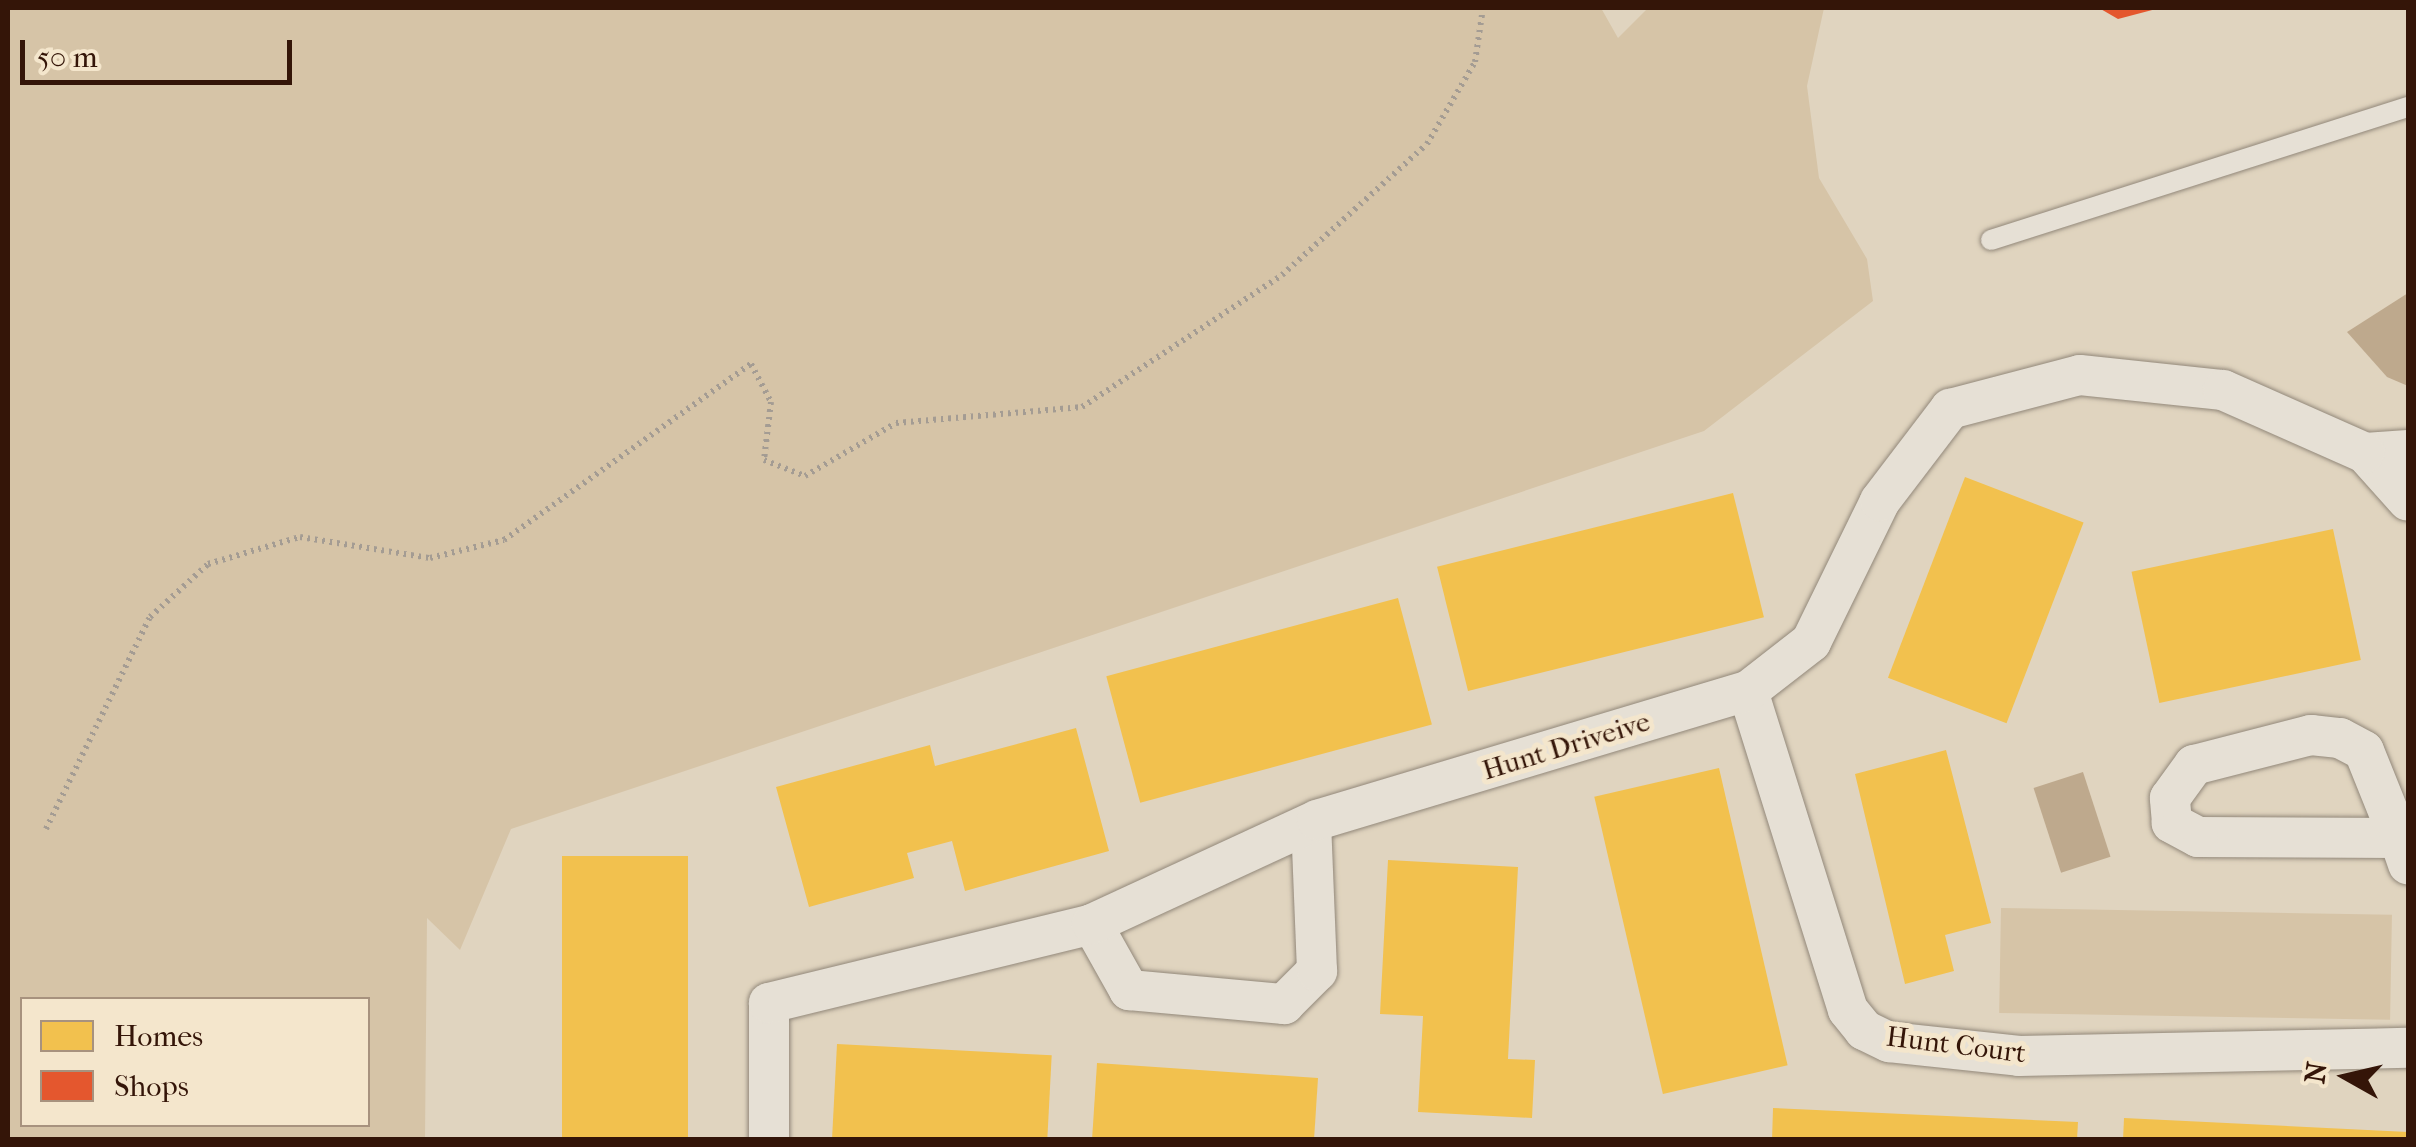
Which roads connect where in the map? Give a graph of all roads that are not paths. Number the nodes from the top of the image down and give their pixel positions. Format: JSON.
{"nodes":[{"id":1,"x":2408,"y":107,"type":"edge"},
{"id":2,"x":1992,"y":240,"type":"dead end"},
{"id":3,"x":2408,"y":450,"type":"edge"},
{"id":4,"x":2365,"y":452,"type":"junction"},
{"id":5,"x":2408,"y":502,"type":"edge"},
{"id":6,"x":1748,"y":691,"type":"junction"},
{"id":7,"x":1311,"y":824,"type":"junction"},
{"id":8,"x":2404,"y":851,"type":"edge"},
{"id":9,"x":1092,"y":924,"type":"junction"},
{"id":10,"x":2408,"y":1048,"type":"edge"},
{"id":11,"x":769,"y":1140,"type":"edge"}],
"edges":[{"from":1,"to":2,"type":"lane"},
{"from":3,"to":4,"type":"street","name":"Hunt Driveive"},
{"from":4,"to":5,"type":"street","name":"Hunt Driveive"},
{"from":4,"to":6,"type":"street","name":"Hunt Driveive"},
{"from":6,"to":7,"type":"street","name":"Hunt Driveive"},
{"from":6,"to":10,"type":"street","name":"Hunt Court"},
{"from":7,"to":9,"type":"street","name":"Hunt Driveive"},
{"from":7,"to":9,"type":"street"},
{"from":8,"to":8,"type":"street"},
{"from":9,"to":11,"type":"street","name":"Hunt Driveive"}]}
